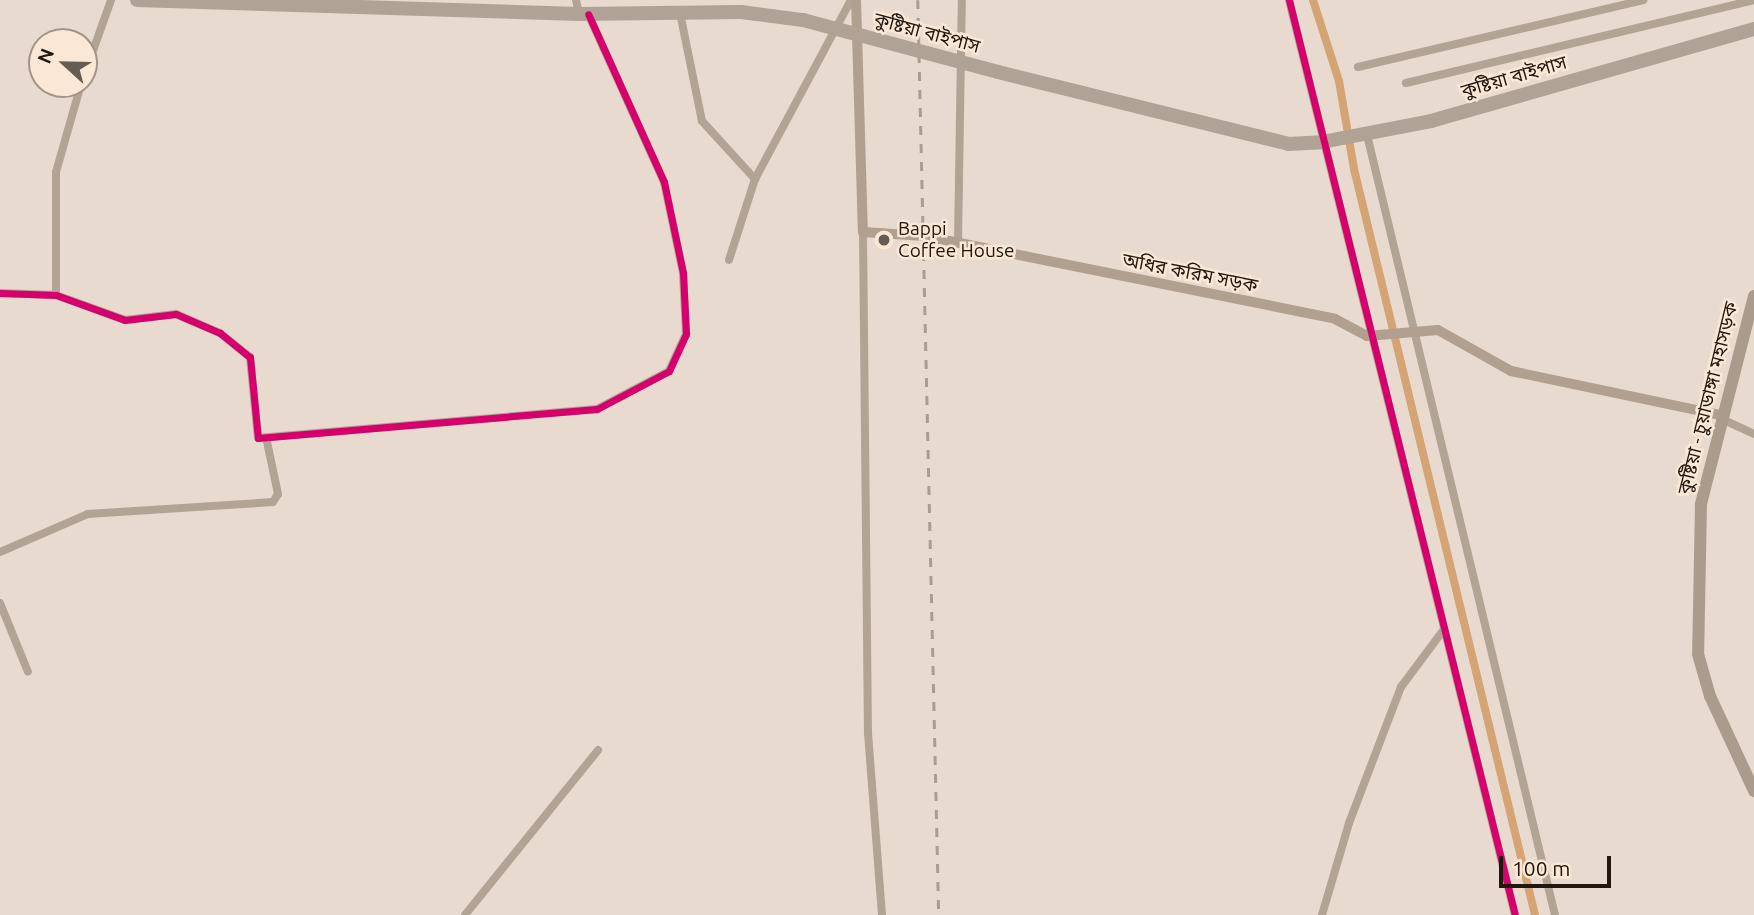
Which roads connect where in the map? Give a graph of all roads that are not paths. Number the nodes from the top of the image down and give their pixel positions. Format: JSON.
{"nodes":[{"id":1,"x":111,"y":0,"type":"edge"},
{"id":2,"x":137,"y":0,"type":"edge"},
{"id":3,"x":854,"y":0,"type":"edge"},
{"id":4,"x":962,"y":0,"type":"edge"},
{"id":5,"x":1289,"y":0,"type":"edge"},
{"id":6,"x":1643,"y":0,"type":"edge"},
{"id":7,"x":1754,"y":0,"type":"edge"},
{"id":8,"x":581,"y":9,"type":"edge"},
{"id":9,"x":680,"y":13,"type":"junction"},
{"id":10,"x":1753,"y":34,"type":"edge"},
{"id":11,"x":98,"y":37,"type":"edge"},
{"id":12,"x":1357,"y":67,"type":"dead end"},
{"id":13,"x":1406,"y":83,"type":"dead end"},
{"id":14,"x":77,"y":98,"type":"edge"},
{"id":15,"x":1366,"y":135,"type":"junction"},
{"id":16,"x":1324,"y":142,"type":"junction"},
{"id":17,"x":755,"y":179,"type":"junction"},
{"id":18,"x":863,"y":232,"type":"junction"},
{"id":19,"x":958,"y":243,"type":"junction"},
{"id":20,"x":729,"y":260,"type":"dead end"},
{"id":21,"x":0,"y":293,"type":"edge"},
{"id":22,"x":56,"y":295,"type":"junction"},
{"id":23,"x":1754,"y":296,"type":"edge"},
{"id":24,"x":1414,"y":328,"type":"junction"},
{"id":25,"x":1374,"y":335,"type":"junction"},
{"id":26,"x":1724,"y":418,"type":"junction"},
{"id":27,"x":1754,"y":433,"type":"edge"},
{"id":28,"x":266,"y":438,"type":"junction"},
{"id":29,"x":0,"y":552,"type":"edge"},
{"id":30,"x":0,"y":603,"type":"edge"},
{"id":31,"x":1442,"y":632,"type":"junction"},
{"id":32,"x":28,"y":672,"type":"dead end"},
{"id":33,"x":598,"y":750,"type":"dead end"},
{"id":34,"x":1754,"y":791,"type":"edge"},
{"id":35,"x":465,"y":915,"type":"edge"},
{"id":36,"x":882,"y":915,"type":"edge"},
{"id":37,"x":1322,"y":915,"type":"edge"},
{"id":38,"x":1515,"y":915,"type":"edge"},
{"id":39,"x":1555,"y":915,"type":"edge"}],
"edges":[{"from":1,"to":11,"type":"street"},
{"from":2,"to":8,"type":"highway","name":"কুষ্টিয়া বাইপাস"},
{"from":3,"to":17,"type":"street"},
{"from":3,"to":18,"type":"main road"},
{"from":4,"to":19,"type":"street"},
{"from":5,"to":16,"type":"street"},
{"from":6,"to":12,"type":"street"},
{"from":7,"to":13,"type":"street"},
{"from":8,"to":9,"type":"highway","name":"কুষ্টিয়া বাইপাস"},
{"from":8,"to":28,"type":"street"},
{"from":9,"to":16,"type":"highway","name":"কুষ্টিয়া বাইপাস","bridge":true},
{"from":9,"to":17,"type":"street"},
{"from":10,"to":15,"type":"highway","name":"কুষ্টিয়া বাইপাস"},
{"from":14,"to":22,"type":"street"},
{"from":15,"to":16,"type":"highway","name":"কুষ্টিয়া বাইপাস"},
{"from":15,"to":24,"type":"street"},
{"from":16,"to":25,"type":"street"},
{"from":17,"to":20,"type":"street"},
{"from":18,"to":19,"type":"main road","name":"অধির করিম সড়ক"},
{"from":18,"to":36,"type":"street"},
{"from":19,"to":25,"type":"main road","name":"অধির করিম সড়ক"},
{"from":21,"to":22,"type":"street"},
{"from":22,"to":28,"type":"street"},
{"from":23,"to":26,"type":"main road","name":"কুষ্টিয়া - চুয়াডাঙ্গা মহাসড়ক"},
{"from":24,"to":25,"type":"main road"},
{"from":24,"to":26,"type":"main road"},
{"from":24,"to":39,"type":"street"},
{"from":25,"to":31,"type":"street"},
{"from":26,"to":27,"type":"street"},
{"from":26,"to":34,"type":"main road","name":"কুষ্টিয়া - চুয়াডাঙ্গা মহাসড়ক"},
{"from":28,"to":29,"type":"street"},
{"from":30,"to":32,"type":"street"},
{"from":31,"to":37,"type":"street"},
{"from":31,"to":38,"type":"street"},
{"from":33,"to":35,"type":"street"}]}
